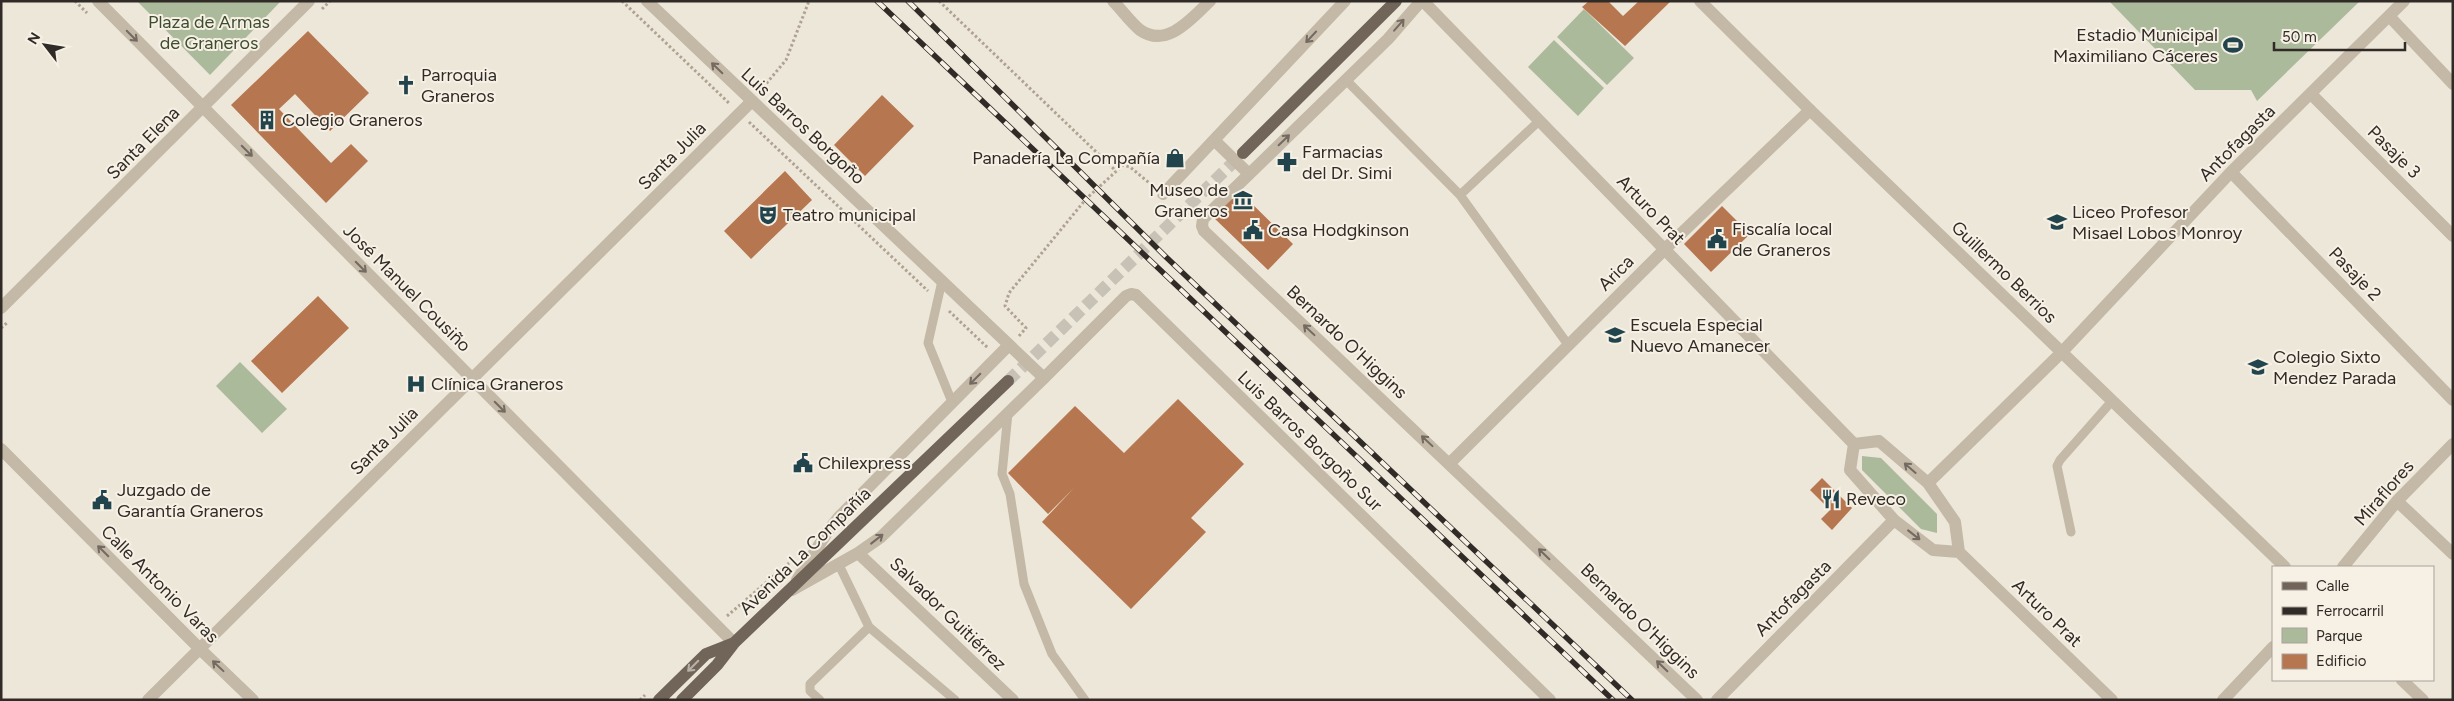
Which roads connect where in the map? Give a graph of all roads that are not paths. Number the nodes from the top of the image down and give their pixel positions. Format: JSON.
{"nodes":[{"id":1,"x":98,"y":1,"type":"edge"},
{"id":2,"x":309,"y":1,"type":"edge"},
{"id":3,"x":647,"y":1,"type":"edge"},
{"id":4,"x":1113,"y":1,"type":"edge"},
{"id":5,"x":1210,"y":1,"type":"edge"},
{"id":6,"x":1345,"y":1,"type":"edge"},
{"id":7,"x":1396,"y":1,"type":"edge"},
{"id":8,"x":1422,"y":1,"type":"edge"},
{"id":9,"x":1700,"y":1,"type":"edge"},
{"id":10,"x":2404,"y":1,"type":"edge"},
{"id":11,"x":2389,"y":16,"type":"junction"},
{"id":12,"x":1346,"y":80,"type":"junction"},
{"id":13,"x":2453,"y":84,"type":"edge"},
{"id":14,"x":2311,"y":94,"type":"junction"},
{"id":15,"x":752,"y":101,"type":"junction"},
{"id":16,"x":204,"y":108,"type":"junction"},
{"id":17,"x":1810,"y":110,"type":"junction"},
{"id":18,"x":1539,"y":121,"type":"junction"},
{"id":19,"x":1214,"y":140,"type":"junction"},
{"id":20,"x":1243,"y":152,"type":"tunnel mouth"},
{"id":21,"x":2232,"y":172,"type":"junction"},
{"id":22,"x":1249,"y":174,"type":"junction"},
{"id":23,"x":1163,"y":194,"type":"road end"},
{"id":24,"x":1460,"y":195,"type":"junction"},
{"id":25,"x":2453,"y":236,"type":"edge"},
{"id":26,"x":1665,"y":249,"type":"junction"},
{"id":27,"x":942,"y":281,"type":"junction"},
{"id":28,"x":1,"y":308,"type":"edge"},
{"id":29,"x":1009,"y":345,"type":"junction"},
{"id":30,"x":1569,"y":346,"type":"junction"},
{"id":31,"x":2062,"y":352,"type":"junction"},
{"id":32,"x":1044,"y":378,"type":"junction"},
{"id":33,"x":472,"y":379,"type":"junction"},
{"id":34,"x":1008,"y":381,"type":"tunnel mouth"},
{"id":35,"x":2453,"y":400,"type":"edge"},
{"id":36,"x":2112,"y":401,"type":"junction"},
{"id":37,"x":952,"y":402,"type":"junction"},
{"id":38,"x":1008,"y":413,"type":"junction"},
{"id":39,"x":1854,"y":444,"type":"junction"},
{"id":40,"x":2453,"y":444,"type":"edge"},
{"id":41,"x":1,"y":449,"type":"edge"},
{"id":42,"x":1450,"y":463,"type":"junction"},
{"id":43,"x":1928,"y":483,"type":"junction"},
{"id":44,"x":2397,"y":500,"type":"junction"},
{"id":45,"x":1894,"y":520,"type":"junction"},
{"id":46,"x":2071,"y":532,"type":"dead end"},
{"id":47,"x":1959,"y":552,"type":"junction"},
{"id":48,"x":858,"y":553,"type":"junction"},
{"id":49,"x":2453,"y":554,"type":"edge"},
{"id":50,"x":839,"y":565,"type":"junction"},
{"id":51,"x":2284,"y":566,"type":"edge"},
{"id":52,"x":2344,"y":566,"type":"edge"},
{"id":53,"x":790,"y":591,"type":"junction"},
{"id":54,"x":869,"y":627,"type":"junction"},
{"id":55,"x":734,"y":643,"type":"junction"},
{"id":56,"x":2272,"y":648,"type":"edge"},
{"id":57,"x":200,"y":649,"type":"junction"},
{"id":58,"x":2403,"y":681,"type":"edge"},
{"id":59,"x":148,"y":700,"type":"edge"},
{"id":60,"x":253,"y":700,"type":"edge"},
{"id":61,"x":659,"y":700,"type":"edge"},
{"id":62,"x":682,"y":700,"type":"edge"},
{"id":63,"x":820,"y":700,"type":"edge"},
{"id":64,"x":955,"y":700,"type":"edge"},
{"id":65,"x":1013,"y":700,"type":"edge"},
{"id":66,"x":1085,"y":700,"type":"edge"},
{"id":67,"x":1550,"y":700,"type":"edge"},
{"id":68,"x":1697,"y":700,"type":"edge"},
{"id":69,"x":1717,"y":700,"type":"edge"},
{"id":70,"x":2112,"y":700,"type":"edge"},
{"id":71,"x":2223,"y":700,"type":"edge"},
{"id":72,"x":2423,"y":700,"type":"edge"}],
"edges":[{"from":1,"to":16,"type":"street","name":"José Manuel Cousiño","one_way":true},
{"from":2,"to":16,"type":"street","name":"Santa Elena"},
{"from":15,"to":3,"type":"street","name":"Luis Barros Borgoño","one_way":true},
{"from":4,"to":5,"type":"street"},
{"from":6,"to":19,"type":"street","one_way":true},
{"from":7,"to":20,"type":"main road"},
{"from":12,"to":8,"type":"street","name":"Bernardo O'Higgins","one_way":true},
{"from":8,"to":18,"type":"street","name":"Arturo Prat"},
{"from":9,"to":17,"type":"street","name":"Guillermo Berrios"},
{"from":10,"to":11,"type":"street","name":"Antofagasta"},
{"from":11,"to":13,"type":"street"},
{"from":11,"to":14,"type":"street","name":"Antofagasta"},
{"from":22,"to":12,"type":"street","name":"Bernardo O'Higgins","one_way":true},
{"from":12,"to":24,"type":"lane"},
{"from":14,"to":21,"type":"street","name":"Antofagasta"},
{"from":14,"to":25,"type":"street","name":"Pasaje 3"},
{"from":15,"to":27,"type":"street","name":"Luis Barros Borgoño"},
{"from":15,"to":33,"type":"street","name":"Santa Julia"},
{"from":16,"to":28,"type":"street","name":"Santa Elena"},
{"from":16,"to":33,"type":"street","name":"José Manuel Cousiño","one_way":true},
{"from":17,"to":26,"type":"street","name":"Arica"},
{"from":17,"to":31,"type":"street","name":"Guillermo Berrios"},
{"from":18,"to":24,"type":"lane"},
{"from":18,"to":26,"type":"street","name":"Arturo Prat"},
{"from":19,"to":22,"type":"street"},
{"from":19,"to":23,"type":"street"},
{"from":21,"to":31,"type":"street","name":"Antofagasta"},
{"from":21,"to":35,"type":"street","name":"Pasaje 2"},
{"from":42,"to":22,"type":"street","name":"Bernardo O'Higgins","one_way":true},
{"from":24,"to":30,"type":"lane"},
{"from":26,"to":30,"type":"street","name":"Arica"},
{"from":26,"to":39,"type":"street","name":"Arturo Prat"},
{"from":27,"to":29,"type":"street","name":"Luis Barros Borgoño"},
{"from":27,"to":37,"type":"lane"},
{"from":29,"to":32,"type":"street","name":"Luis Barros Borgoño"},
{"from":29,"to":37,"type":"street","one_way":true},
{"from":30,"to":42,"type":"street","name":"Arica"},
{"from":31,"to":36,"type":"street","name":"Guillermo Berrios"},
{"from":31,"to":43,"type":"street","name":"Antofagasta"},
{"from":32,"to":38,"type":"street"},
{"from":32,"to":67,"type":"street","name":"Luis Barros Borgoño Sur"},
{"from":33,"to":55,"type":"street","name":"José Manuel Cousiño","one_way":true},
{"from":33,"to":57,"type":"street","name":"Santa Julia"},
{"from":34,"to":53,"type":"main road","name":"Avenida La Compañía"},
{"from":36,"to":46,"type":"lane"},
{"from":36,"to":51,"type":"street","name":"Guillermo Berrios"},
{"from":37,"to":53,"type":"street"},
{"from":48,"to":38,"type":"street","one_way":true},
{"from":38,"to":66,"type":"lane"},
{"from":43,"to":39,"type":"street","one_way":true},
{"from":39,"to":45,"type":"street"},
{"from":40,"to":44,"type":"street","name":"Miraflores"},
{"from":57,"to":41,"type":"street","name":"Calle Antonio Varas","one_way":true},
{"from":68,"to":42,"type":"street","name":"Bernardo O'Higgins","one_way":true},
{"from":43,"to":47,"type":"street"},
{"from":44,"to":49,"type":"street"},
{"from":44,"to":52,"type":"street","name":"Miraflores"},
{"from":45,"to":47,"type":"street","one_way":true},
{"from":45,"to":69,"type":"street","name":"Antofagasta"},
{"from":47,"to":70,"type":"street","name":"Arturo Prat"},
{"from":48,"to":50,"type":"street"},
{"from":48,"to":65,"type":"street","name":"Salvador Guitiérrez"},
{"from":50,"to":53,"type":"street"},
{"from":50,"to":54,"type":"lane"},
{"from":53,"to":55,"type":"main road","name":"Avenida La Compañía"},
{"from":54,"to":63,"type":"lane"},
{"from":54,"to":64,"type":"lane"},
{"from":55,"to":61,"type":"main road","name":"Avenida La Compañía","one_way":true},
{"from":55,"to":62,"type":"main road","name":"Avenida La Compañía"},
{"from":56,"to":71,"type":"street"},
{"from":57,"to":59,"type":"street","name":"Santa Julia"},
{"from":60,"to":57,"type":"street","name":"Calle Antonio Varas","one_way":true},
{"from":58,"to":72,"type":"street"}]}
